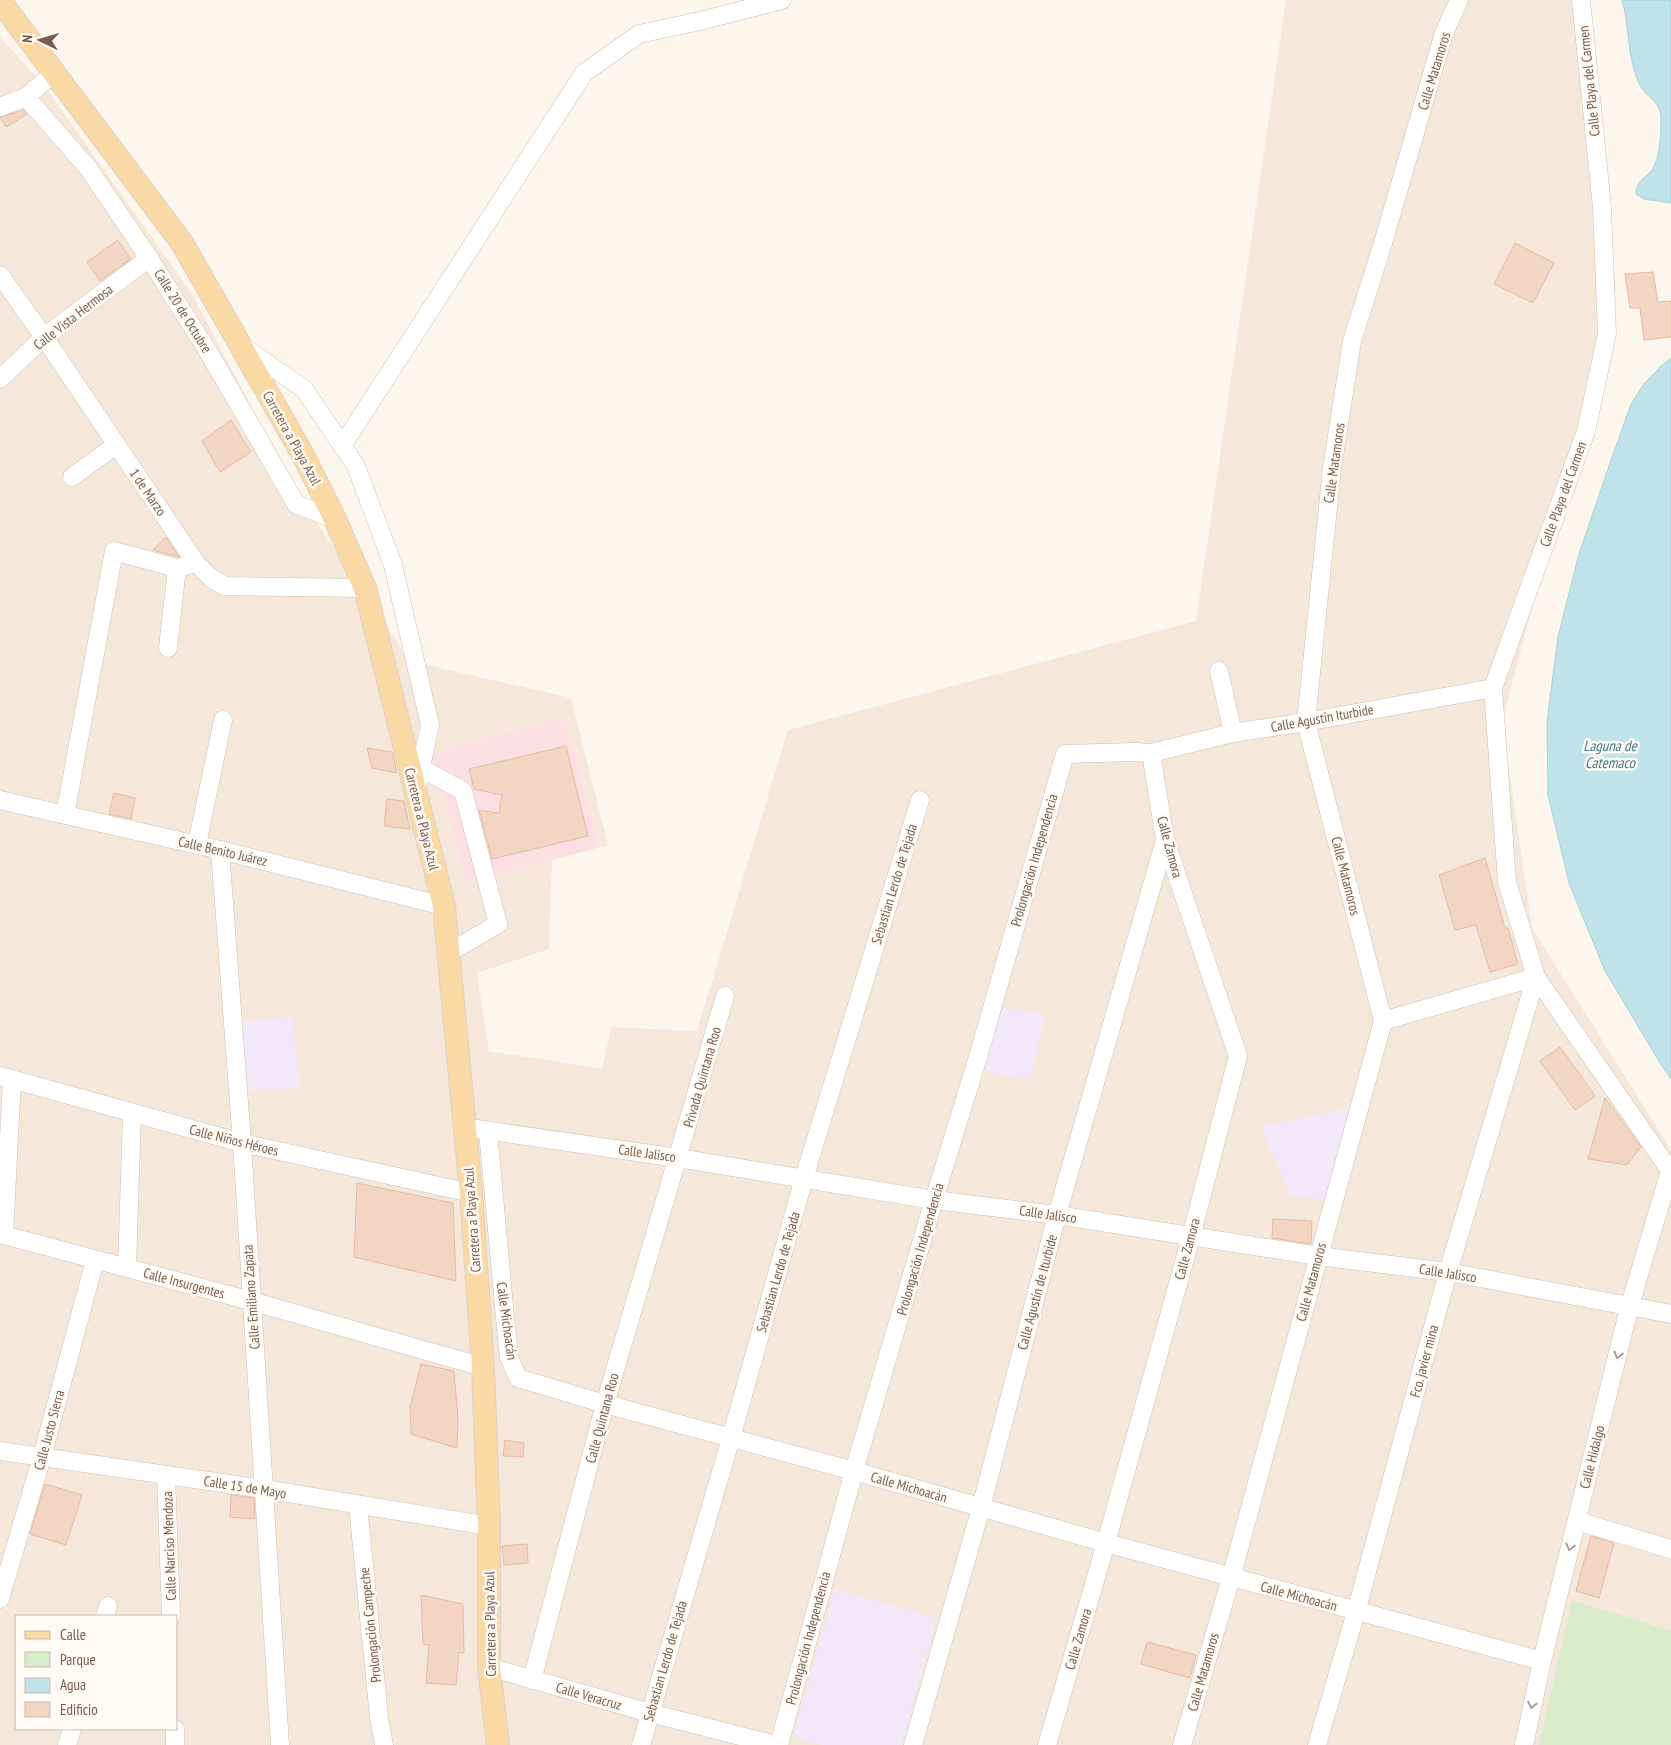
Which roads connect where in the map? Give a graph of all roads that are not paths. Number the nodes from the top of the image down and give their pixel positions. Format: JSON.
{"nodes":[{"id":1,"x":782,"y":0,"type":"edge"},
{"id":2,"x":1459,"y":0,"type":"edge"},
{"id":3,"x":1581,"y":0,"type":"edge"},
{"id":4,"x":0,"y":2,"type":"edge"},
{"id":5,"x":55,"y":72,"type":"junction"},
{"id":6,"x":26,"y":97,"type":"junction"},
{"id":7,"x":0,"y":107,"type":"edge"},
{"id":8,"x":149,"y":258,"type":"junction"},
{"id":9,"x":0,"y":275,"type":"edge"},
{"id":10,"x":44,"y":337,"type":"junction"},
{"id":11,"x":240,"y":344,"type":"junction"},
{"id":12,"x":0,"y":379,"type":"edge"},
{"id":13,"x":116,"y":445,"type":"junction"},
{"id":14,"x":342,"y":446,"type":"junction"},
{"id":15,"x":72,"y":477,"type":"dead end"},
{"id":16,"x":335,"y":519,"type":"junction"},
{"id":17,"x":196,"y":563,"type":"junction"},
{"id":18,"x":177,"y":568,"type":"junction"},
{"id":19,"x":365,"y":588,"type":"junction"},
{"id":20,"x":168,"y":648,"type":"dead end"},
{"id":21,"x":1218,"y":671,"type":"dead end"},
{"id":22,"x":1493,"y":688,"type":"junction"},
{"id":23,"x":223,"y":720,"type":"dead end"},
{"id":24,"x":1306,"y":722,"type":"junction"},
{"id":25,"x":1233,"y":733,"type":"junction"},
{"id":26,"x":1151,"y":753,"type":"junction"},
{"id":27,"x":1065,"y":754,"type":"joint"},
{"id":28,"x":415,"y":766,"type":"junction"},
{"id":29,"x":0,"y":800,"type":"edge"},
{"id":30,"x":920,"y":800,"type":"dead end"},
{"id":31,"x":65,"y":815,"type":"junction"},
{"id":32,"x":1165,"y":840,"type":"junction"},
{"id":33,"x":197,"y":844,"type":"junction"},
{"id":34,"x":220,"y":850,"type":"junction"},
{"id":35,"x":444,"y":906,"type":"junction"},
{"id":36,"x":448,"y":953,"type":"junction"},
{"id":37,"x":1536,"y":978,"type":"junction"},
{"id":38,"x":726,"y":996,"type":"dead end"},
{"id":39,"x":1383,"y":1021,"type":"junction"},
{"id":40,"x":6,"y":1078,"type":"edge"},
{"id":41,"x":132,"y":1113,"type":"junction"},
{"id":42,"x":464,"y":1127,"type":"junction"},
{"id":43,"x":488,"y":1131,"type":"junction"},
{"id":44,"x":242,"y":1143,"type":"junction"},
{"id":45,"x":678,"y":1158,"type":"junction"},
{"id":46,"x":1671,"y":1171,"type":"edge"},
{"id":47,"x":804,"y":1178,"type":"junction"},
{"id":48,"x":470,"y":1193,"type":"junction"},
{"id":49,"x":934,"y":1200,"type":"junction"},
{"id":50,"x":1056,"y":1215,"type":"junction"},
{"id":51,"x":2,"y":1234,"type":"edge"},
{"id":52,"x":1191,"y":1237,"type":"junction"},
{"id":53,"x":1318,"y":1256,"type":"junction"},
{"id":54,"x":95,"y":1260,"type":"junction"},
{"id":55,"x":127,"y":1268,"type":"junction"},
{"id":56,"x":1448,"y":1272,"type":"junction"},
{"id":57,"x":251,"y":1301,"type":"junction"},
{"id":58,"x":1629,"y":1308,"type":"junction"},
{"id":59,"x":1671,"y":1314,"type":"edge"},
{"id":60,"x":483,"y":1367,"type":"junction"},
{"id":61,"x":605,"y":1404,"type":"junction"},
{"id":62,"x":731,"y":1438,"type":"junction"},
{"id":63,"x":0,"y":1451,"type":"edge"},
{"id":64,"x":42,"y":1457,"type":"junction"},
{"id":65,"x":854,"y":1471,"type":"junction"},
{"id":66,"x":166,"y":1475,"type":"junction"},
{"id":67,"x":264,"y":1489,"type":"junction"},
{"id":68,"x":358,"y":1506,"type":"junction"},
{"id":69,"x":980,"y":1508,"type":"junction"},
{"id":70,"x":1577,"y":1520,"type":"junction"},
{"id":71,"x":488,"y":1526,"type":"junction"},
{"id":72,"x":1106,"y":1543,"type":"junction"},
{"id":73,"x":1671,"y":1549,"type":"edge"},
{"id":74,"x":1231,"y":1578,"type":"junction"},
{"id":75,"x":0,"y":1599,"type":"edge"},
{"id":76,"x":1356,"y":1612,"type":"junction"},
{"id":77,"x":171,"y":1615,"type":"edge"},
{"id":78,"x":1542,"y":1661,"type":"junction"},
{"id":79,"x":489,"y":1667,"type":"junction"},
{"id":80,"x":532,"y":1680,"type":"junction"},
{"id":81,"x":650,"y":1713,"type":"junction"},
{"id":82,"x":72,"y":1730,"type":"edge"},
{"id":83,"x":175,"y":1730,"type":"edge"},
{"id":84,"x":67,"y":1745,"type":"edge"},
{"id":85,"x":175,"y":1745,"type":"edge"},
{"id":86,"x":280,"y":1745,"type":"edge"},
{"id":87,"x":384,"y":1745,"type":"edge"},
{"id":88,"x":498,"y":1745,"type":"edge"},
{"id":89,"x":641,"y":1745,"type":"edge"},
{"id":90,"x":777,"y":1745,"type":"edge"},
{"id":91,"x":914,"y":1745,"type":"edge"},
{"id":92,"x":1047,"y":1745,"type":"edge"},
{"id":93,"x":1182,"y":1745,"type":"edge"},
{"id":94,"x":1317,"y":1745,"type":"edge"},
{"id":95,"x":1524,"y":1745,"type":"edge"}],
"edges":[{"from":1,"to":14,"type":"street"},
{"from":2,"to":24,"type":"street","name":"Calle Matamoros"},
{"from":3,"to":22,"type":"street","name":"Calle Playa del Carmen"},
{"from":4,"to":5,"type":"main road","name":"Carretera a Playa Azul"},
{"from":5,"to":6,"type":"street"},
{"from":5,"to":11,"type":"main road","name":"Carretera a Playa Azul"},
{"from":6,"to":7,"type":"street"},
{"from":6,"to":8,"type":"street","name":"Calle 20 de Octubre"},
{"from":8,"to":10,"type":"street","name":"Calle Vista Hermosa"},
{"from":8,"to":16,"type":"street","name":"Calle 20 de Octubre"},
{"from":9,"to":10,"type":"street","name":"1 de Marzo"},
{"from":10,"to":12,"type":"street","name":"Calle Vista Hermosa"},
{"from":10,"to":13,"type":"street","name":"1 de Marzo"},
{"from":11,"to":14,"type":"street"},
{"from":11,"to":16,"type":"main road","name":"Carretera a Playa Azul"},
{"from":13,"to":15,"type":"street"},
{"from":13,"to":17,"type":"street","name":"1 de Marzo"},
{"from":14,"to":28,"type":"street"},
{"from":16,"to":19,"type":"main road","name":"Carretera a Playa Azul"},
{"from":17,"to":18,"type":"street"},
{"from":17,"to":19,"type":"street","name":"1 de Marzo"},
{"from":18,"to":20,"type":"street"},
{"from":18,"to":31,"type":"street"},
{"from":19,"to":28,"type":"main road","name":"Carretera a Playa Azul"},
{"from":21,"to":25,"type":"street"},
{"from":22,"to":24,"type":"street","name":"Calle Agustín Iturbide"},
{"from":22,"to":37,"type":"street","name":"Calle Playa del Carmen"},
{"from":23,"to":33,"type":"street"},
{"from":24,"to":25,"type":"street","name":"Calle Agustín Iturbide"},
{"from":24,"to":39,"type":"street","name":"Calle Matamoros"},
{"from":25,"to":26,"type":"street","name":"Calle Agustín Iturbide"},
{"from":26,"to":27,"type":"street","name":"Calle Agustín Iturbide"},
{"from":26,"to":32,"type":"street","name":"Calle Zamora"},
{"from":27,"to":49,"type":"street","name":"Prolongación Independencia"},
{"from":28,"to":35,"type":"main road","name":"Carretera a Playa Azul"},
{"from":28,"to":36,"type":"street"},
{"from":29,"to":31,"type":"street","name":"Calle Benito Juárez"},
{"from":30,"to":47,"type":"street","name":"Sebastian Lerdo de Tejada"},
{"from":31,"to":33,"type":"street","name":"Calle Benito Juárez"},
{"from":32,"to":50,"type":"street","name":"Calle Agustín de Iturbide"},
{"from":32,"to":52,"type":"street","name":"Calle Zamora"},
{"from":33,"to":34,"type":"street","name":"Calle Benito Juárez"},
{"from":34,"to":35,"type":"street","name":"Calle Benito Juárez"},
{"from":34,"to":44,"type":"street","name":"Calle Emiliano Zapata"},
{"from":35,"to":36,"type":"main road","name":"Carretera a Playa Azul"},
{"from":36,"to":42,"type":"main road","name":"Carretera a Playa Azul"},
{"from":37,"to":39,"type":"street"},
{"from":37,"to":46,"type":"street","name":"Calle Playa del Carmen"},
{"from":37,"to":56,"type":"street","name":"Fco. javier mina"},
{"from":38,"to":45,"type":"street","name":"Privada Quintana Roo"},
{"from":39,"to":53,"type":"street","name":"Calle Matamoros"},
{"from":40,"to":41,"type":"street","name":"Calle Niños Héroes"},
{"from":40,"to":51,"type":"street"},
{"from":41,"to":44,"type":"street","name":"Calle Niños Héroes"},
{"from":41,"to":55,"type":"street"},
{"from":42,"to":43,"type":"street","name":"Calle Jalisco"},
{"from":42,"to":48,"type":"main road","name":"Carretera a Playa Azul"},
{"from":43,"to":45,"type":"street","name":"Calle Jalisco"},
{"from":43,"to":61,"type":"street","name":"Calle Michoacán"},
{"from":44,"to":48,"type":"street","name":"Calle Niños Héroes"},
{"from":44,"to":57,"type":"street","name":"Calle Emiliano Zapata"},
{"from":45,"to":47,"type":"street","name":"Calle Jalisco"},
{"from":45,"to":61,"type":"street","name":"Calle Quintana Roo"},
{"from":46,"to":58,"type":"street","name":"Calle Hidalgo"},
{"from":47,"to":49,"type":"street","name":"Calle Jalisco"},
{"from":47,"to":62,"type":"street","name":"Sebastian Lerdo de Tejada"},
{"from":48,"to":60,"type":"main road","name":"Carretera a Playa Azul"},
{"from":49,"to":50,"type":"street","name":"Calle Jalisco"},
{"from":49,"to":65,"type":"street","name":"Prolongación Independencia"},
{"from":50,"to":52,"type":"street","name":"Calle Jalisco"},
{"from":50,"to":69,"type":"street","name":"Calle Agustín de Iturbide"},
{"from":51,"to":54,"type":"street","name":"Calle Insurgentes"},
{"from":52,"to":53,"type":"street","name":"Calle Jalisco"},
{"from":52,"to":72,"type":"street","name":"Calle Zamora"},
{"from":53,"to":56,"type":"street","name":"Calle Jalisco"},
{"from":53,"to":74,"type":"street","name":"Calle Matamoros"},
{"from":54,"to":55,"type":"street","name":"Calle Insurgentes"},
{"from":54,"to":64,"type":"street","name":"Calle Justo Sierra"},
{"from":55,"to":57,"type":"street","name":"Calle Insurgentes"},
{"from":56,"to":58,"type":"street","name":"Calle Jalisco"},
{"from":56,"to":76,"type":"street","name":"Fco. javier mina"},
{"from":57,"to":60,"type":"street","name":"Calle Insurgentes"},
{"from":57,"to":67,"type":"street","name":"Calle Emiliano Zapata"},
{"from":58,"to":59,"type":"street","name":"Calle Jalisco"},
{"from":58,"to":70,"type":"street","name":"Calle Hidalgo","one_way":true},
{"from":60,"to":71,"type":"main road","name":"Carretera a Playa Azul"},
{"from":61,"to":62,"type":"street","name":"Calle Michoacán"},
{"from":61,"to":80,"type":"street","name":"Calle Quintana Roo"},
{"from":62,"to":65,"type":"street","name":"Calle Michoacán"},
{"from":62,"to":81,"type":"street","name":"Sebastian Lerdo de Tejada"},
{"from":63,"to":64,"type":"street","name":"Calle 15 de Mayo"},
{"from":64,"to":66,"type":"street","name":"Calle 15 de Mayo"},
{"from":64,"to":75,"type":"street","name":"Calle Justo Sierra"},
{"from":65,"to":69,"type":"street","name":"Calle Michoacán"},
{"from":65,"to":90,"type":"street","name":"Prolongación Independencia"},
{"from":66,"to":67,"type":"street","name":"Calle 15 de Mayo"},
{"from":66,"to":77,"type":"street","name":"Calle Narciso Mendoza"},
{"from":67,"to":68,"type":"street","name":"Calle 15 de Mayo"},
{"from":67,"to":86,"type":"street","name":"Calle Emiliano Zapata"},
{"from":68,"to":71,"type":"street","name":"Calle 15 de Mayo"},
{"from":68,"to":87,"type":"street","name":"Prolongación Campeche"},
{"from":69,"to":72,"type":"street","name":"Calle Michoacán"},
{"from":69,"to":91,"type":"street","name":"Calle Agustín de Iturbide"},
{"from":70,"to":73,"type":"street"},
{"from":70,"to":78,"type":"street","name":"Calle Hidalgo","one_way":true},
{"from":71,"to":79,"type":"main road","name":"Carretera a Playa Azul"},
{"from":72,"to":74,"type":"street","name":"Calle Michoacán"},
{"from":72,"to":92,"type":"street","name":"Calle Zamora"},
{"from":74,"to":76,"type":"street","name":"Calle Michoacán"},
{"from":74,"to":93,"type":"street","name":"Calle Matamoros"},
{"from":76,"to":78,"type":"street","name":"Calle Michoacán"},
{"from":76,"to":94,"type":"street","name":"Fco. javier mina"},
{"from":78,"to":95,"type":"street","name":"Calle Hidalgo","one_way":true},
{"from":79,"to":80,"type":"street","name":"Calle Veracruz"},
{"from":79,"to":88,"type":"main road","name":"Carretera a Playa Azul"},
{"from":80,"to":81,"type":"street","name":"Calle Veracruz"},
{"from":81,"to":89,"type":"street","name":"Sebastian Lerdo de Tejada"},
{"from":81,"to":90,"type":"street","name":"Calle Veracruz"},
{"from":82,"to":84,"type":"street"},
{"from":83,"to":85,"type":"street"}]}
